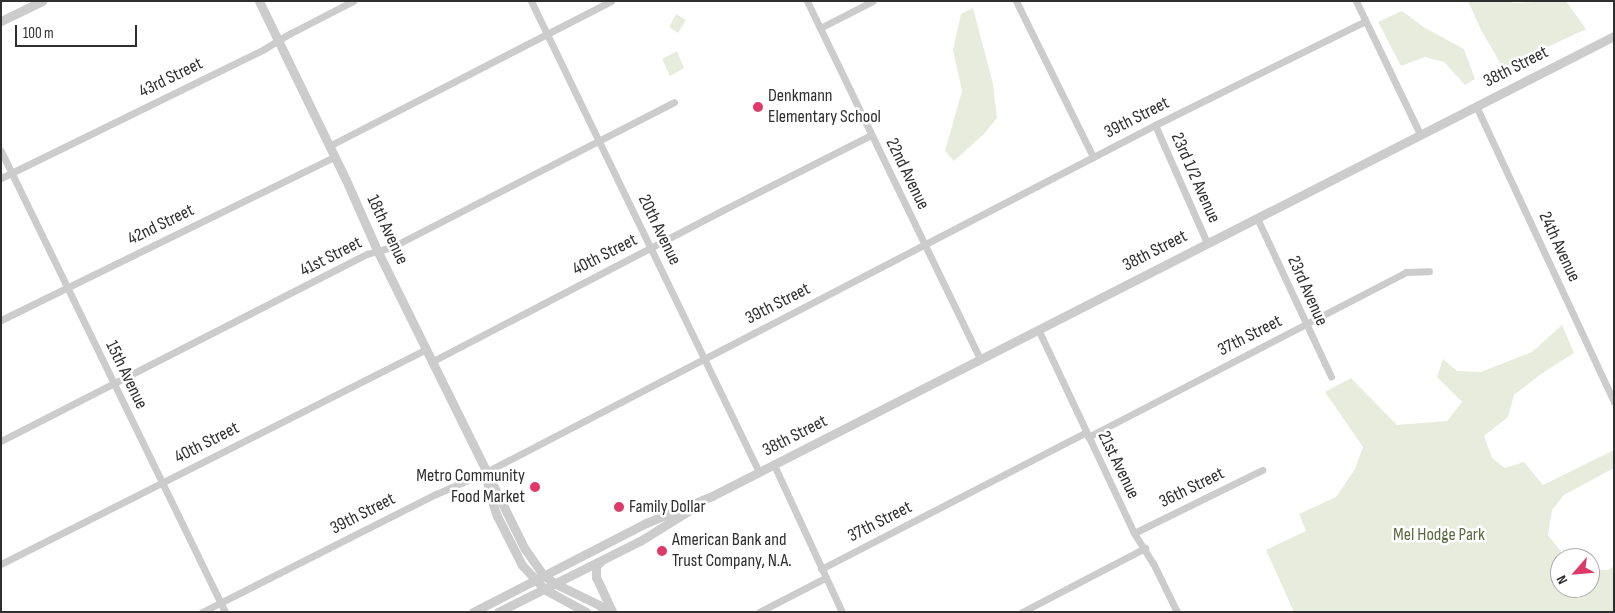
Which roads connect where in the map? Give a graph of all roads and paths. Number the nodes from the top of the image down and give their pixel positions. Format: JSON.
{"nodes":[{"id":1,"x":42,"y":1,"type":"edge"},
{"id":2,"x":259,"y":1,"type":"edge"},
{"id":3,"x":352,"y":1,"type":"edge"},
{"id":4,"x":531,"y":1,"type":"edge"},
{"id":5,"x":611,"y":1,"type":"edge"},
{"id":6,"x":807,"y":1,"type":"edge"},
{"id":7,"x":873,"y":1,"type":"edge"},
{"id":8,"x":1016,"y":1,"type":"edge"},
{"id":9,"x":1356,"y":1,"type":"edge"},
{"id":10,"x":1365,"y":20,"type":"junction"},
{"id":11,"x":1,"y":21,"type":"edge"},
{"id":12,"x":820,"y":28,"type":"junction"},
{"id":13,"x":547,"y":34,"type":"junction"},
{"id":14,"x":1614,"y":36,"type":"edge"},
{"id":15,"x":278,"y":41,"type":"junction"},
{"id":16,"x":674,"y":102,"type":"dead end"},
{"id":17,"x":1476,"y":106,"type":"junction"},
{"id":18,"x":1155,"y":125,"type":"junction"},
{"id":19,"x":1420,"y":134,"type":"junction"},
{"id":20,"x":871,"y":136,"type":"junction"},
{"id":21,"x":598,"y":140,"type":"junction"},
{"id":22,"x":329,"y":146,"type":"junction"},
{"id":23,"x":1,"y":151,"type":"edge"},
{"id":24,"x":334,"y":157,"type":"junction"},
{"id":25,"x":1093,"y":157,"type":"junction"},
{"id":26,"x":12,"y":173,"type":"junction"},
{"id":27,"x":1,"y":178,"type":"edge"},
{"id":28,"x":1257,"y":218,"type":"junction"},
{"id":29,"x":1207,"y":243,"type":"junction"},
{"id":30,"x":925,"y":245,"type":"junction"},
{"id":31,"x":651,"y":248,"type":"junction"},
{"id":32,"x":377,"y":250,"type":"junction"},
{"id":33,"x":1429,"y":271,"type":"dead end"},
{"id":34,"x":66,"y":288,"type":"junction"},
{"id":35,"x":1,"y":320,"type":"edge"},
{"id":36,"x":1305,"y":324,"type":"junction"},
{"id":37,"x":1038,"y":329,"type":"junction"},
{"id":38,"x":427,"y":348,"type":"junction"},
{"id":39,"x":980,"y":359,"type":"junction"},
{"id":40,"x":704,"y":360,"type":"junction"},
{"id":41,"x":433,"y":361,"type":"junction"},
{"id":42,"x":1331,"y":377,"type":"dead end"},
{"id":43,"x":114,"y":383,"type":"junction"},
{"id":44,"x":1614,"y":402,"type":"edge"},
{"id":45,"x":1087,"y":434,"type":"junction"},
{"id":46,"x":1,"y":441,"type":"edge"},
{"id":47,"x":774,"y":465,"type":"junction"},
{"id":48,"x":1262,"y":470,"type":"dead end"},
{"id":49,"x":486,"y":472,"type":"junction"},
{"id":50,"x":759,"y":472,"type":"junction"},
{"id":51,"x":162,"y":482,"type":"junction"},
{"id":52,"x":712,"y":496,"type":"junction"},
{"id":53,"x":1134,"y":533,"type":"junction"},
{"id":54,"x":1145,"y":548,"type":"junction"},
{"id":55,"x":601,"y":561,"type":"junction"},
{"id":56,"x":1,"y":564,"type":"edge"},
{"id":57,"x":821,"y":569,"type":"junction"},
{"id":58,"x":543,"y":575,"type":"junction"},
{"id":59,"x":825,"y":578,"type":"junction"},
{"id":60,"x":534,"y":580,"type":"junction"},
{"id":61,"x":556,"y":584,"type":"junction"},
{"id":62,"x":544,"y":590,"type":"junction"},
{"id":63,"x":220,"y":603,"type":"junction"},
{"id":64,"x":202,"y":612,"type":"edge"},
{"id":65,"x":225,"y":612,"type":"edge"},
{"id":66,"x":473,"y":612,"type":"edge"},
{"id":67,"x":498,"y":612,"type":"edge"},
{"id":68,"x":586,"y":612,"type":"edge"},
{"id":69,"x":605,"y":612,"type":"edge"},
{"id":70,"x":612,"y":612,"type":"edge"},
{"id":71,"x":759,"y":612,"type":"edge"},
{"id":72,"x":842,"y":612,"type":"edge"},
{"id":73,"x":1022,"y":612,"type":"edge"},
{"id":74,"x":1176,"y":612,"type":"edge"}],
"edges":[{"from":1,"to":11,"type":"street"},
{"from":2,"to":15,"type":"street","name":"18th Avenue"},
{"from":3,"to":15,"type":"street","name":"43rd Street"},
{"from":4,"to":13,"type":"street","name":"20th Avenue"},
{"from":5,"to":13,"type":"street"},
{"from":6,"to":12,"type":"street","name":"22nd Avenue"},
{"from":7,"to":12,"type":"street"},
{"from":8,"to":25,"type":"street"},
{"from":9,"to":10,"type":"street"},
{"from":10,"to":18,"type":"street","name":"39th Street"},
{"from":10,"to":19,"type":"street"},
{"from":12,"to":20,"type":"street","name":"22nd Avenue"},
{"from":13,"to":21,"type":"street","name":"20th Avenue"},
{"from":13,"to":22,"type":"street"},
{"from":14,"to":17,"type":"street","name":"38th Street"},
{"from":15,"to":22,"type":"street","name":"18th Avenue"},
{"from":15,"to":26,"type":"street","name":"43rd Street"},
{"from":16,"to":21,"type":"street","name":"41st Street"},
{"from":17,"to":19,"type":"street","name":"38th Street"},
{"from":17,"to":44,"type":"street","name":"24th Avenue"},
{"from":18,"to":25,"type":"street","name":"39th Street"},
{"from":18,"to":29,"type":"street","name":"23rd 1/2 Avenue"},
{"from":19,"to":28,"type":"street","name":"38th Street"},
{"from":20,"to":30,"type":"street","name":"22nd Avenue"},
{"from":20,"to":31,"type":"street","name":"40th Street"},
{"from":21,"to":31,"type":"street","name":"20th Avenue"},
{"from":21,"to":32,"type":"street","name":"41st Street"},
{"from":22,"to":24,"type":"street","name":"18th Avenue"},
{"from":23,"to":26,"type":"street","name":"15th Avenue"},
{"from":24,"to":32,"type":"street","name":"18th Avenue"},
{"from":24,"to":34,"type":"street","name":"42nd Street"},
{"from":25,"to":30,"type":"street","name":"39th Street"},
{"from":26,"to":27,"type":"street","name":"43rd Street"},
{"from":26,"to":34,"type":"street","name":"15th Avenue"},
{"from":28,"to":29,"type":"street","name":"38th Street"},
{"from":28,"to":36,"type":"street","name":"23rd Avenue"},
{"from":29,"to":37,"type":"street","name":"38th Street"},
{"from":30,"to":39,"type":"street","name":"22nd Avenue"},
{"from":30,"to":40,"type":"street","name":"39th Street"},
{"from":31,"to":40,"type":"street","name":"20th Avenue"},
{"from":31,"to":41,"type":"street","name":"40th Street"},
{"from":32,"to":38,"type":"street","name":"18th Avenue"},
{"from":32,"to":43,"type":"street","name":"41st Street"},
{"from":33,"to":36,"type":"street","name":"37th Street"},
{"from":34,"to":35,"type":"street","name":"42nd Street"},
{"from":34,"to":43,"type":"street","name":"15th Avenue"},
{"from":36,"to":42,"type":"street","name":"23rd Avenue"},
{"from":36,"to":45,"type":"street","name":"37th Street"},
{"from":37,"to":39,"type":"street","name":"38th Street"},
{"from":37,"to":45,"type":"street","name":"21st Avenue"},
{"from":38,"to":41,"type":"street","name":"18th Avenue"},
{"from":38,"to":51,"type":"street","name":"40th Street"},
{"from":39,"to":47,"type":"street","name":"38th Street"},
{"from":40,"to":49,"type":"street","name":"39th Street"},
{"from":40,"to":50,"type":"street","name":"20th Avenue"},
{"from":41,"to":49,"type":"street","name":"18th Avenue"},
{"from":43,"to":46,"type":"street","name":"41st Street"},
{"from":43,"to":51,"type":"street","name":"15th Avenue"},
{"from":45,"to":53,"type":"street","name":"21st Avenue"},
{"from":45,"to":57,"type":"street","name":"37th Street"},
{"from":47,"to":50,"type":"street","name":"38th Street"},
{"from":47,"to":57,"type":"street"},
{"from":48,"to":53,"type":"street","name":"36th Street"},
{"from":49,"to":58,"type":"street","name":"18th Avenue"},
{"from":49,"to":60,"type":"street","name":"18th Avenue"},
{"from":49,"to":63,"type":"street","name":"39th Street"},
{"from":50,"to":52,"type":"street","name":"38th Street"},
{"from":51,"to":56,"type":"street","name":"40th Street"},
{"from":51,"to":63,"type":"street","name":"15th Avenue"},
{"from":52,"to":55,"type":"street","name":"38th Street"},
{"from":52,"to":58,"type":"street","name":"38th Street"},
{"from":53,"to":54,"type":"street","name":"21st Avenue"},
{"from":54,"to":73,"type":"street"},
{"from":54,"to":74,"type":"street","name":"21st Avenue"},
{"from":55,"to":61,"type":"street","name":"38th Street"},
{"from":55,"to":70,"type":"street"},
{"from":57,"to":59,"type":"street"},
{"from":58,"to":60,"type":"street","name":"38th Street"},
{"from":58,"to":61,"type":"street","name":"18th Avenue"},
{"from":59,"to":71,"type":"street"},
{"from":59,"to":72,"type":"street"},
{"from":60,"to":62,"type":"street","name":"18th Avenue"},
{"from":60,"to":66,"type":"street","name":"38th Street"},
{"from":61,"to":62,"type":"street","name":"38th Street"},
{"from":61,"to":69,"type":"street","name":"18th Avenue"},
{"from":62,"to":67,"type":"street","name":"38th Street"},
{"from":62,"to":68,"type":"street","name":"18th Avenue"},
{"from":63,"to":64,"type":"street","name":"39th Street"},
{"from":63,"to":65,"type":"street","name":"15th Avenue"}]}
